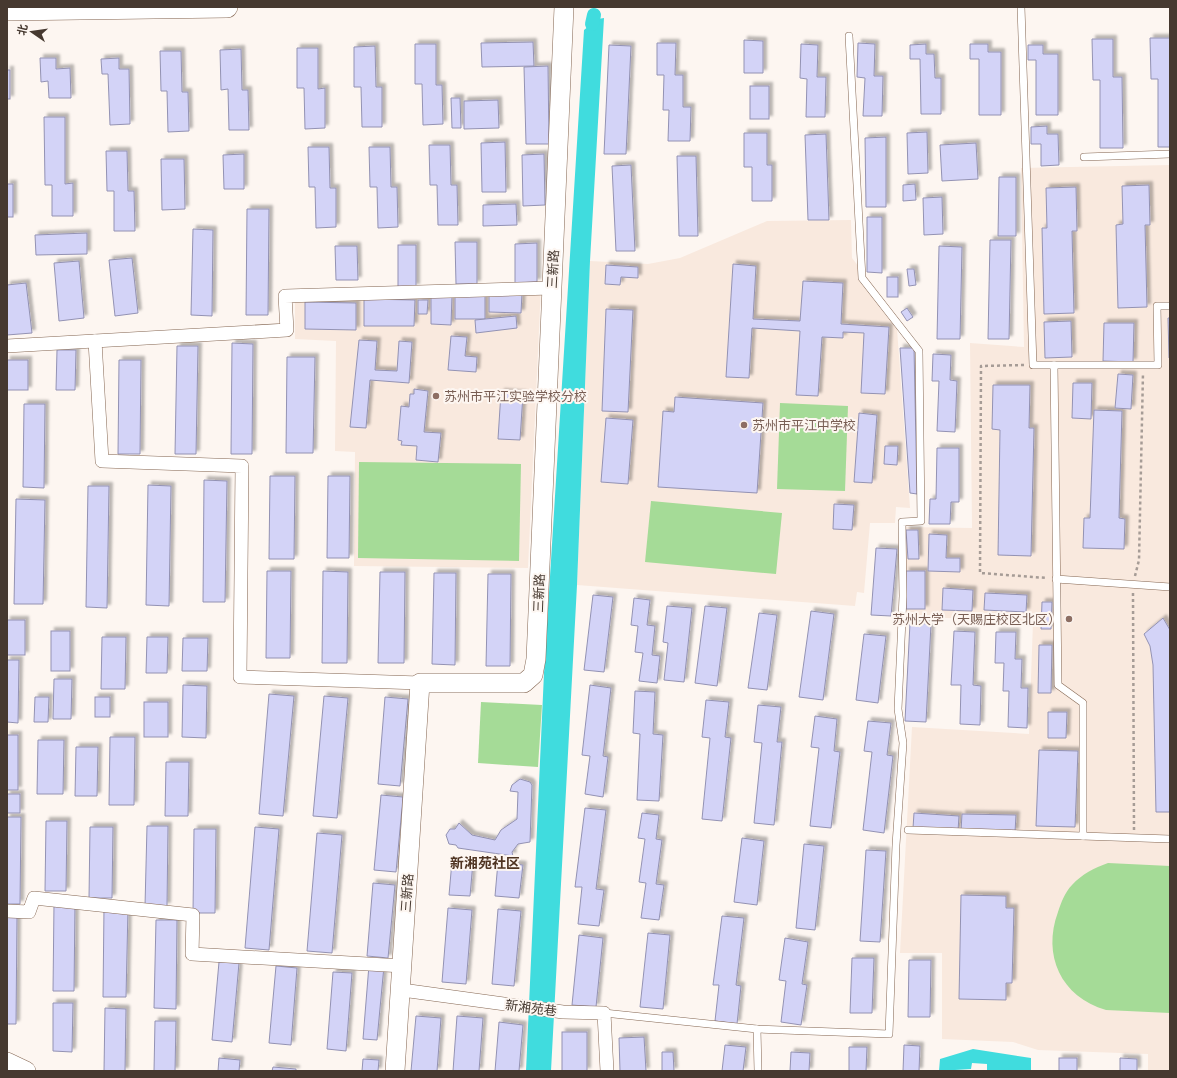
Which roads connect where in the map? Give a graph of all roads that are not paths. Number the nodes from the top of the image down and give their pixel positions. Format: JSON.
{"nodes":[{"id":1,"x":227,"y":7,"type":"edge"},
{"id":2,"x":564,"y":7,"type":"edge"},
{"id":3,"x":1021,"y":7,"type":"edge"},
{"id":4,"x":7,"y":10,"type":"edge"},
{"id":5,"x":849,"y":36,"type":"dead end"},
{"id":6,"x":1170,"y":154,"type":"edge"},
{"id":7,"x":1084,"y":157,"type":"dead end"},
{"id":8,"x":552,"y":288,"type":"junction"},
{"id":9,"x":1170,"y":306,"type":"edge"},
{"id":10,"x":96,"y":341,"type":"junction"},
{"id":11,"x":7,"y":346,"type":"edge"},
{"id":12,"x":1054,"y":365,"type":"junction"},
{"id":13,"x":1056,"y":579,"type":"junction"},
{"id":14,"x":1170,"y":587,"type":"edge"},
{"id":15,"x":420,"y":683,"type":"junction"},
{"id":16,"x":908,"y":830,"type":"dead end"},
{"id":17,"x":1083,"y":836,"type":"junction"},
{"id":18,"x":1170,"y":839,"type":"edge"},
{"id":19,"x":7,"y":911,"type":"edge"},
{"id":20,"x":403,"y":966,"type":"junction"},
{"id":21,"x":402,"y":990,"type":"junction"},
{"id":22,"x":604,"y":1013,"type":"junction"},
{"id":23,"x":757,"y":1029,"type":"junction"},
{"id":24,"x":7,"y":1062,"type":"edge"},
{"id":25,"x":26,"y":1071,"type":"edge"},
{"id":26,"x":395,"y":1071,"type":"edge"},
{"id":27,"x":607,"y":1071,"type":"edge"},
{"id":28,"x":758,"y":1071,"type":"edge"}],
"edges":[{"from":1,"to":4,"type":"main road"},
{"from":2,"to":8,"type":"street","name":"三新路"},
{"from":3,"to":12,"type":"lane"},
{"from":5,"to":23,"type":"lane"},
{"from":6,"to":7,"type":"lane"},
{"from":8,"to":10,"type":"street"},
{"from":8,"to":15,"type":"street","name":"三新路"},
{"from":9,"to":12,"type":"lane"},
{"from":10,"to":11,"type":"street"},
{"from":10,"to":15,"type":"street"},
{"from":12,"to":13,"type":"lane"},
{"from":13,"to":14,"type":"lane"},
{"from":13,"to":17,"type":"lane"},
{"from":15,"to":20,"type":"street","name":"三新路"},
{"from":16,"to":17,"type":"lane"},
{"from":17,"to":18,"type":"lane"},
{"from":19,"to":20,"type":"street"},
{"from":20,"to":21,"type":"street","name":"三新路"},
{"from":21,"to":22,"type":"street","name":"新湘苑巷"},
{"from":21,"to":26,"type":"street","name":"三新路"},
{"from":22,"to":23,"type":"lane"},
{"from":22,"to":27,"type":"street"},
{"from":23,"to":28,"type":"lane"},
{"from":24,"to":25,"type":"street"}]}
